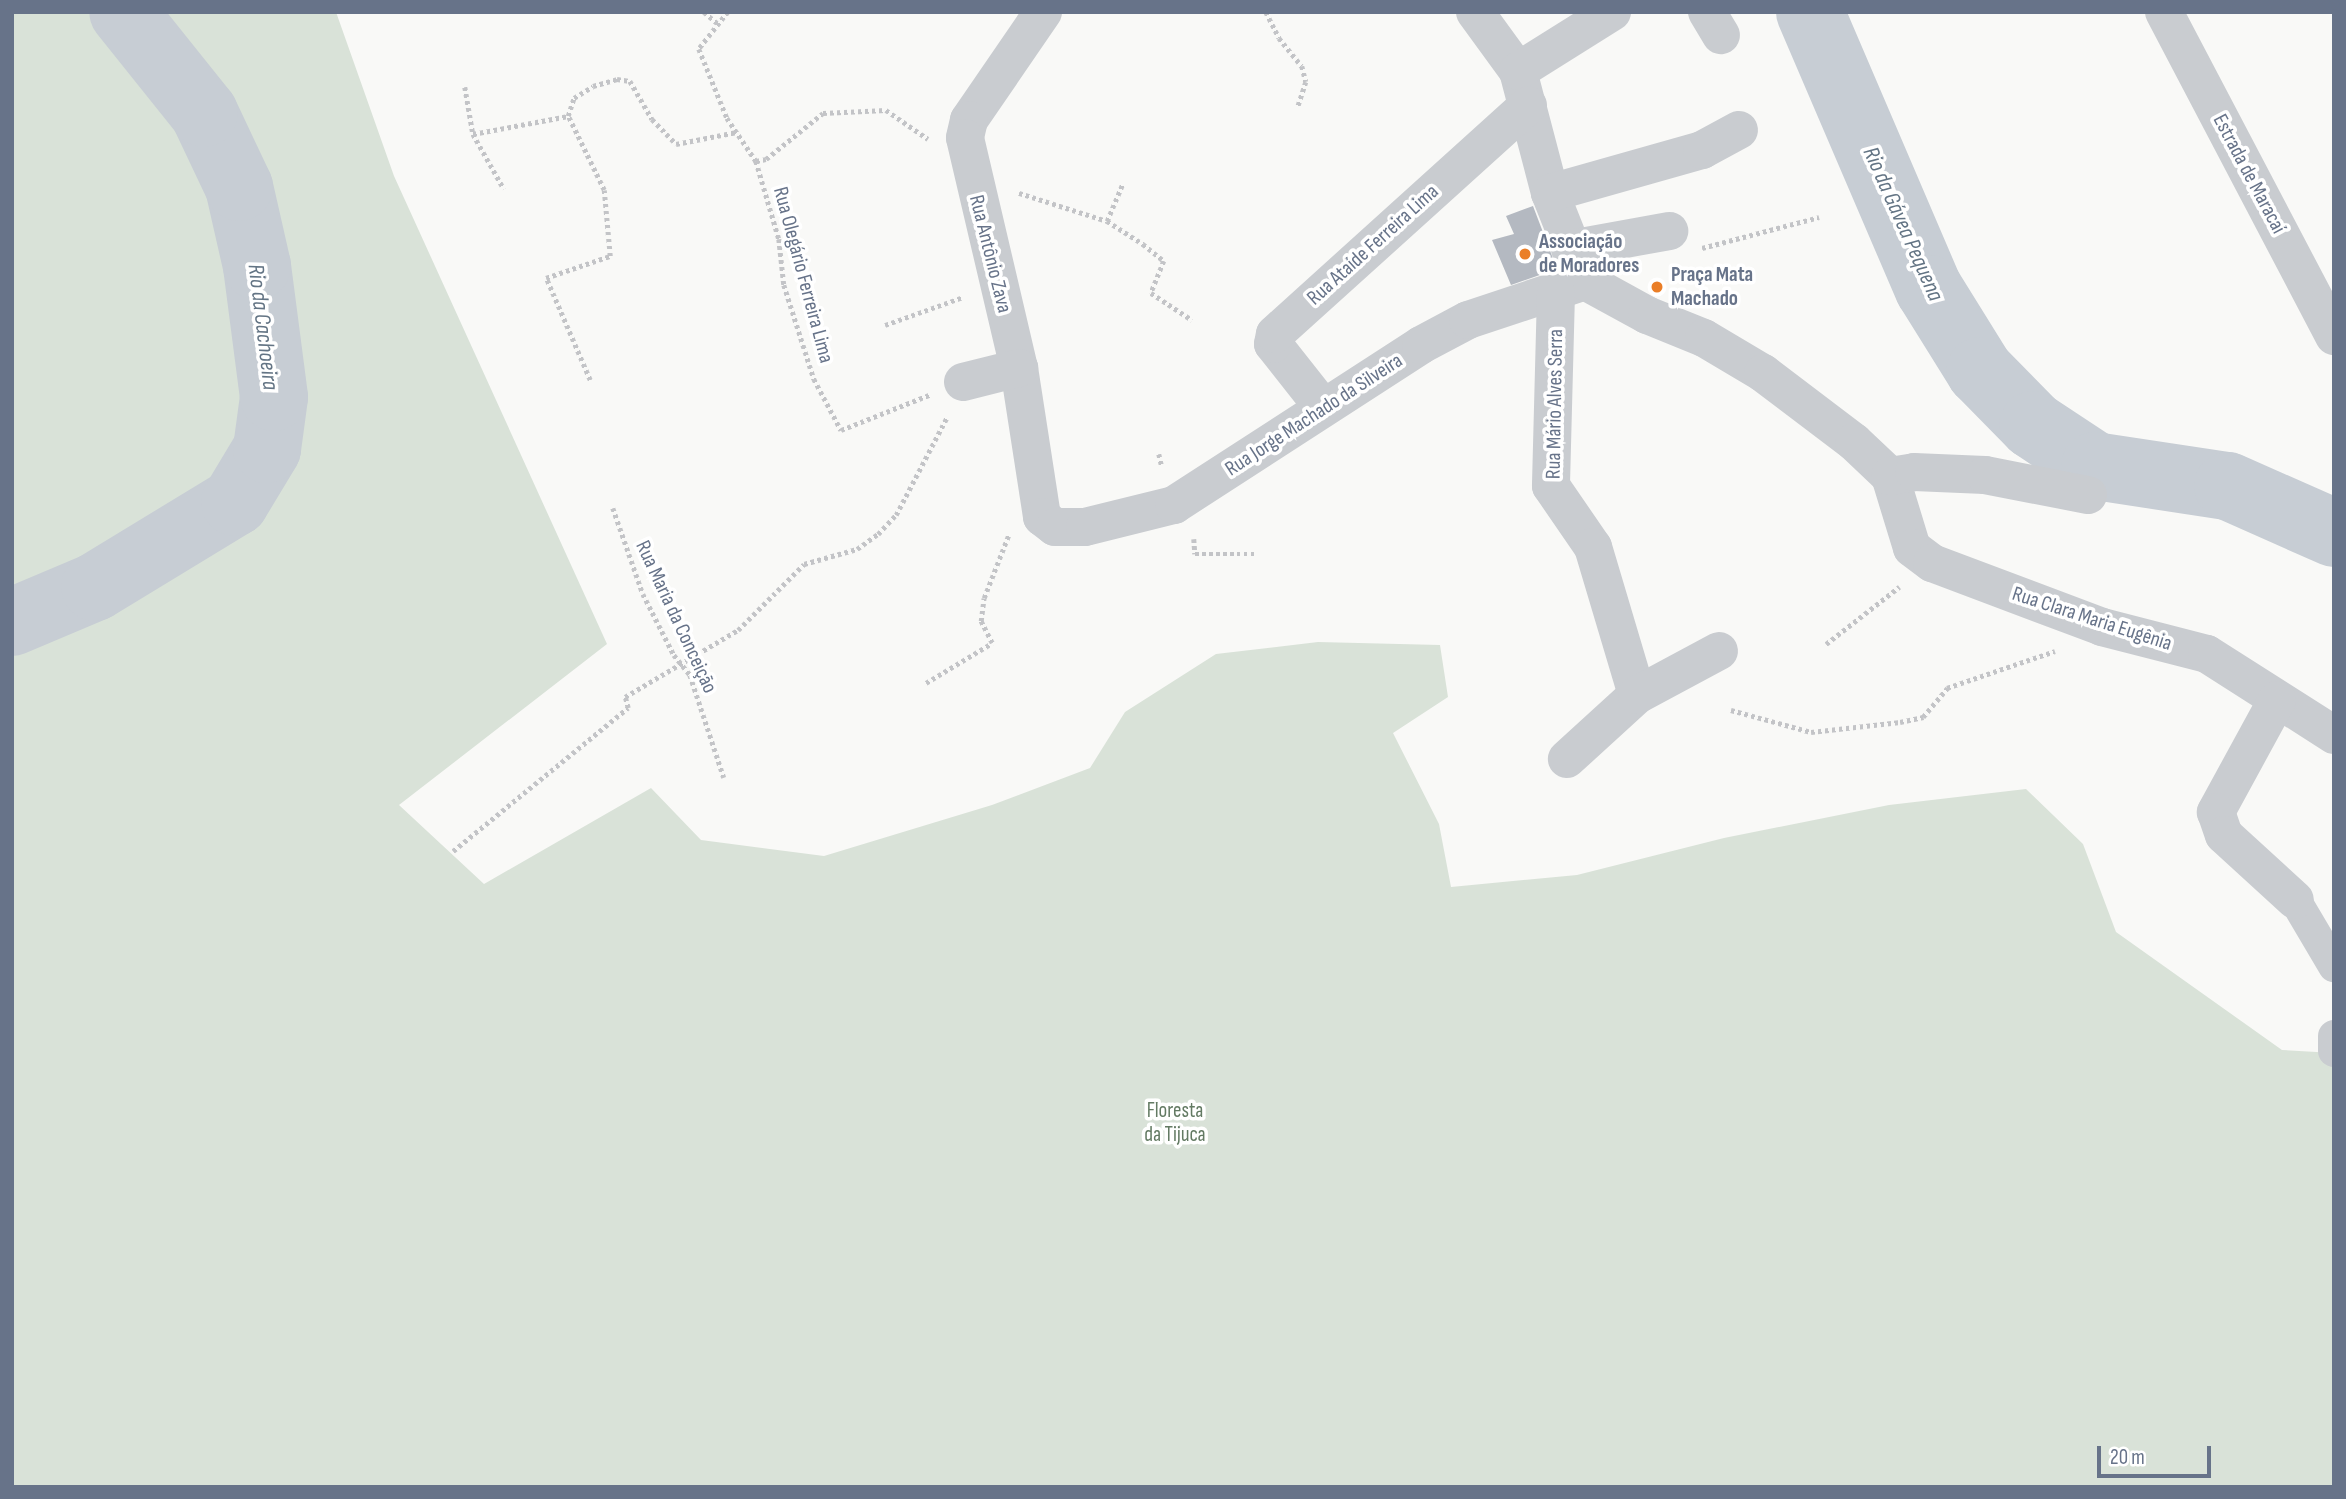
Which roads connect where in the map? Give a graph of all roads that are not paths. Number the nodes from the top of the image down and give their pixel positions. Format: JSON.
{"nodes":[{"id":1,"x":1043,"y":12,"type":"edge"},
{"id":2,"x":1475,"y":12,"type":"edge"},
{"id":3,"x":1612,"y":12,"type":"edge"},
{"id":4,"x":2164,"y":12,"type":"edge"},
{"id":5,"x":1521,"y":96,"type":"junction"},
{"id":6,"x":1739,"y":130,"type":"dead end"},
{"id":7,"x":1550,"y":193,"type":"junction"},
{"id":8,"x":1682,"y":240,"type":"road end"},
{"id":9,"x":1570,"y":274,"type":"junction"},
{"id":10,"x":2334,"y":336,"type":"edge"},
{"id":11,"x":1019,"y":368,"type":"junction"},
{"id":12,"x":963,"y":382,"type":"road end"},
{"id":13,"x":1315,"y":394,"type":"junction"},
{"id":14,"x":1890,"y":476,"type":"junction"},
{"id":15,"x":2088,"y":495,"type":"dead end"},
{"id":16,"x":1040,"y":502,"type":"joint"},
{"id":17,"x":1719,"y":651,"type":"dead end"},
{"id":18,"x":1637,"y":695,"type":"junction"},
{"id":19,"x":2277,"y":700,"type":"junction"},
{"id":20,"x":2334,"y":735,"type":"edge"},
{"id":21,"x":1567,"y":759,"type":"dead end"},
{"id":22,"x":2295,"y":900,"type":"joint"},
{"id":23,"x":2334,"y":966,"type":"edge"},
{"id":24,"x":2334,"y":1037,"type":"edge"},
{"id":25,"x":2334,"y":1051,"type":"edge"}],
"edges":[{"from":1,"to":11,"type":"street","name":"Rua Antônio Zava"},
{"from":2,"to":5,"type":"street"},
{"from":3,"to":5,"type":"street"},
{"from":4,"to":10,"type":"street","name":"Estrada de Maracaí"},
{"from":5,"to":7,"type":"street"},
{"from":5,"to":13,"type":"street","name":"Rua Ataíde Ferreira Lima"},
{"from":6,"to":7,"type":"street"},
{"from":7,"to":9,"type":"street"},
{"from":8,"to":9,"type":"street","name":"Rua Jorge Machado da Silveira"},
{"from":9,"to":13,"type":"street","name":"Rua Jorge Machado da Silveira"},
{"from":9,"to":14,"type":"street"},
{"from":9,"to":18,"type":"street","name":"Rua Mário Alves Serra"},
{"from":11,"to":12,"type":"street"},
{"from":11,"to":16,"type":"street","name":"Rua Antônio Zava"},
{"from":13,"to":16,"type":"street","name":"Rua Jorge Machado da Silveira"},
{"from":14,"to":15,"type":"street"},
{"from":14,"to":19,"type":"street","name":"Rua Clara Maria Eugênia"},
{"from":17,"to":18,"type":"street"},
{"from":18,"to":21,"type":"street"},
{"from":19,"to":20,"type":"street","name":"Rua Clara Maria Eugênia"},
{"from":19,"to":22,"type":"street"},
{"from":22,"to":23,"type":"street"},
{"from":24,"to":25,"type":"street"}]}
